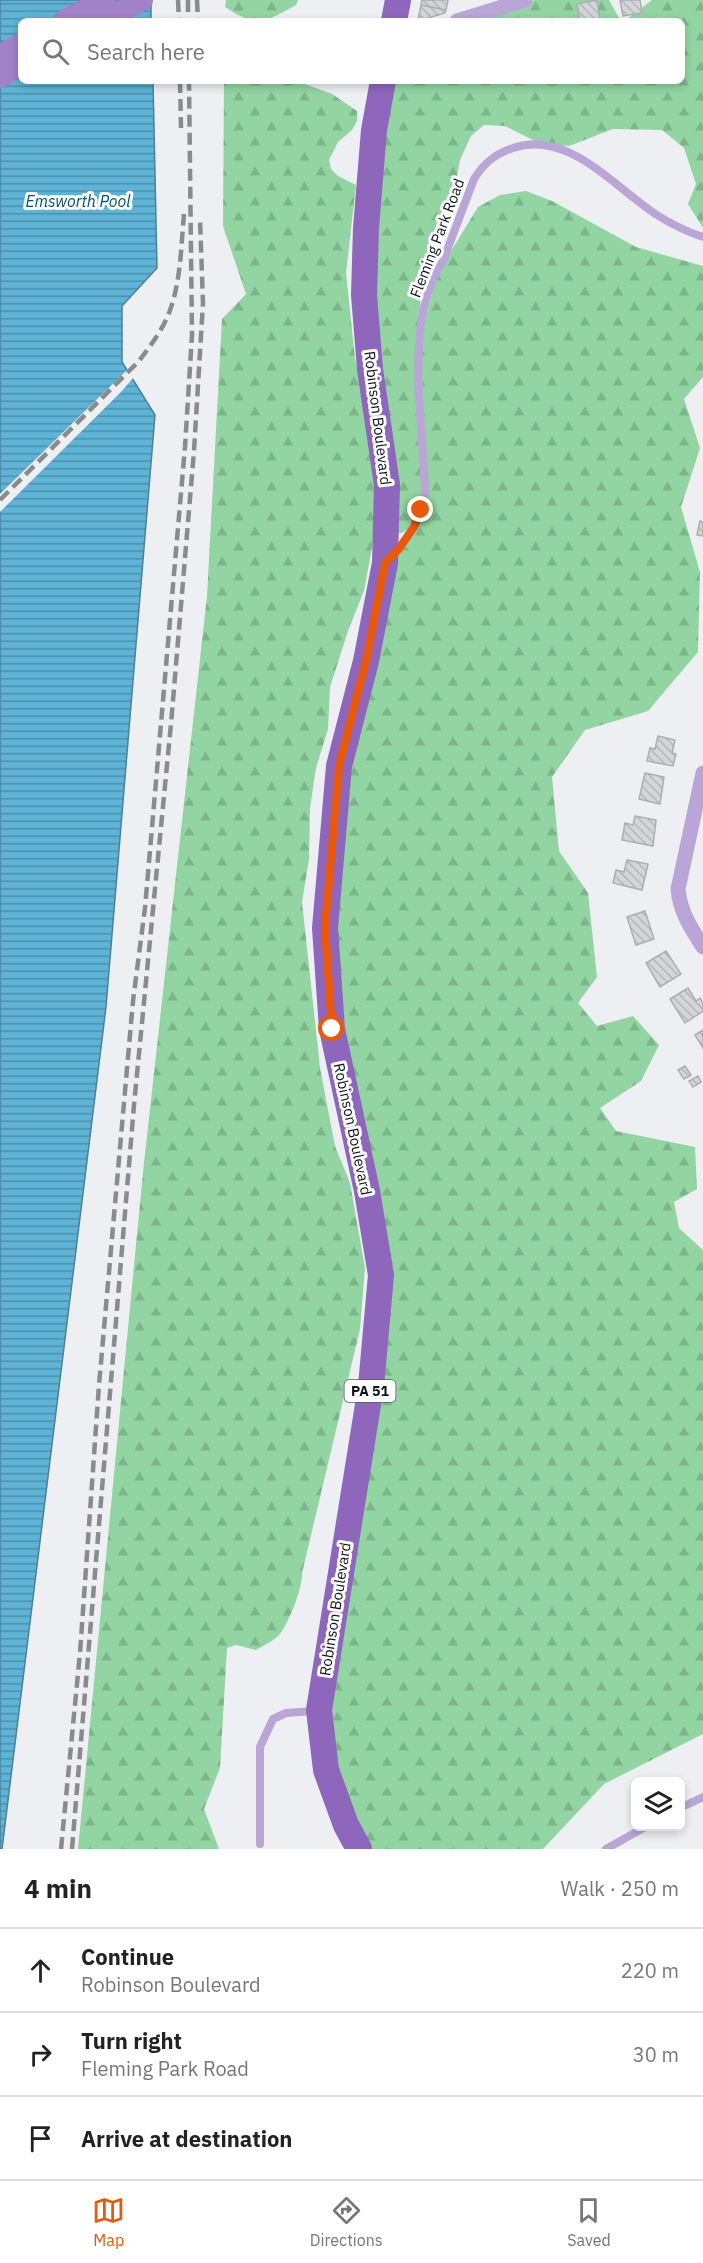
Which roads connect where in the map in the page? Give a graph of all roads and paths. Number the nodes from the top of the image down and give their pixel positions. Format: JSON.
{"nodes":[{"id":1,"x":104,"y":0,"type":"edge"},
{"id":2,"x":142,"y":0,"type":"edge"},
{"id":3,"x":398,"y":0,"type":"edge"},
{"id":4,"x":525,"y":0,"type":"edge"},
{"id":5,"x":70,"y":18,"type":"edge"},
{"id":6,"x":109,"y":18,"type":"edge"},
{"id":7,"x":395,"y":18,"type":"edge"},
{"id":8,"x":467,"y":18,"type":"edge"},
{"id":9,"x":18,"y":46,"type":"edge"},
{"id":10,"x":0,"y":56,"type":"edge"},
{"id":11,"x":18,"y":67,"type":"edge"},
{"id":12,"x":0,"y":77,"type":"edge"},
{"id":13,"x":382,"y":84,"type":"edge"},
{"id":14,"x":703,"y":237,"type":"edge"},
{"id":15,"x":385,"y":563,"type":"junction"},
{"id":16,"x":703,"y":773,"type":"edge"},
{"id":17,"x":703,"y":947,"type":"edge"},
{"id":18,"x":319,"y":1711,"type":"junction"},
{"id":19,"x":703,"y":1797,"type":"edge"},
{"id":20,"x":685,"y":1806,"type":"edge"},
{"id":21,"x":640,"y":1831,"type":"edge"},
{"id":22,"x":260,"y":1844,"type":"dead end"},
{"id":23,"x":359,"y":1849,"type":"edge"},
{"id":24,"x":606,"y":1849,"type":"edge"}],
"edges":[{"from":1,"to":5,"type":"main road"},
{"from":2,"to":6,"type":"main road"},
{"from":3,"to":7,"type":"main road"},
{"from":4,"to":8,"type":"street"},
{"from":9,"to":10,"type":"main road"},
{"from":11,"to":12,"type":"main road"},
{"from":13,"to":15,"type":"main road","name":"Robinson Boulevard","number":"PA 51"},
{"from":14,"to":15,"type":"lane","name":"Fleming Park Road"},
{"from":15,"to":18,"type":"main road","name":"Robinson Boulevard","number":"PA 51"},
{"from":16,"to":17,"type":"street"},
{"from":18,"to":22,"type":"lane"},
{"from":18,"to":23,"type":"main road","name":"Robinson Boulevard","number":"PA 51"},
{"from":19,"to":20,"type":"lane"},
{"from":21,"to":24,"type":"lane"}]}
